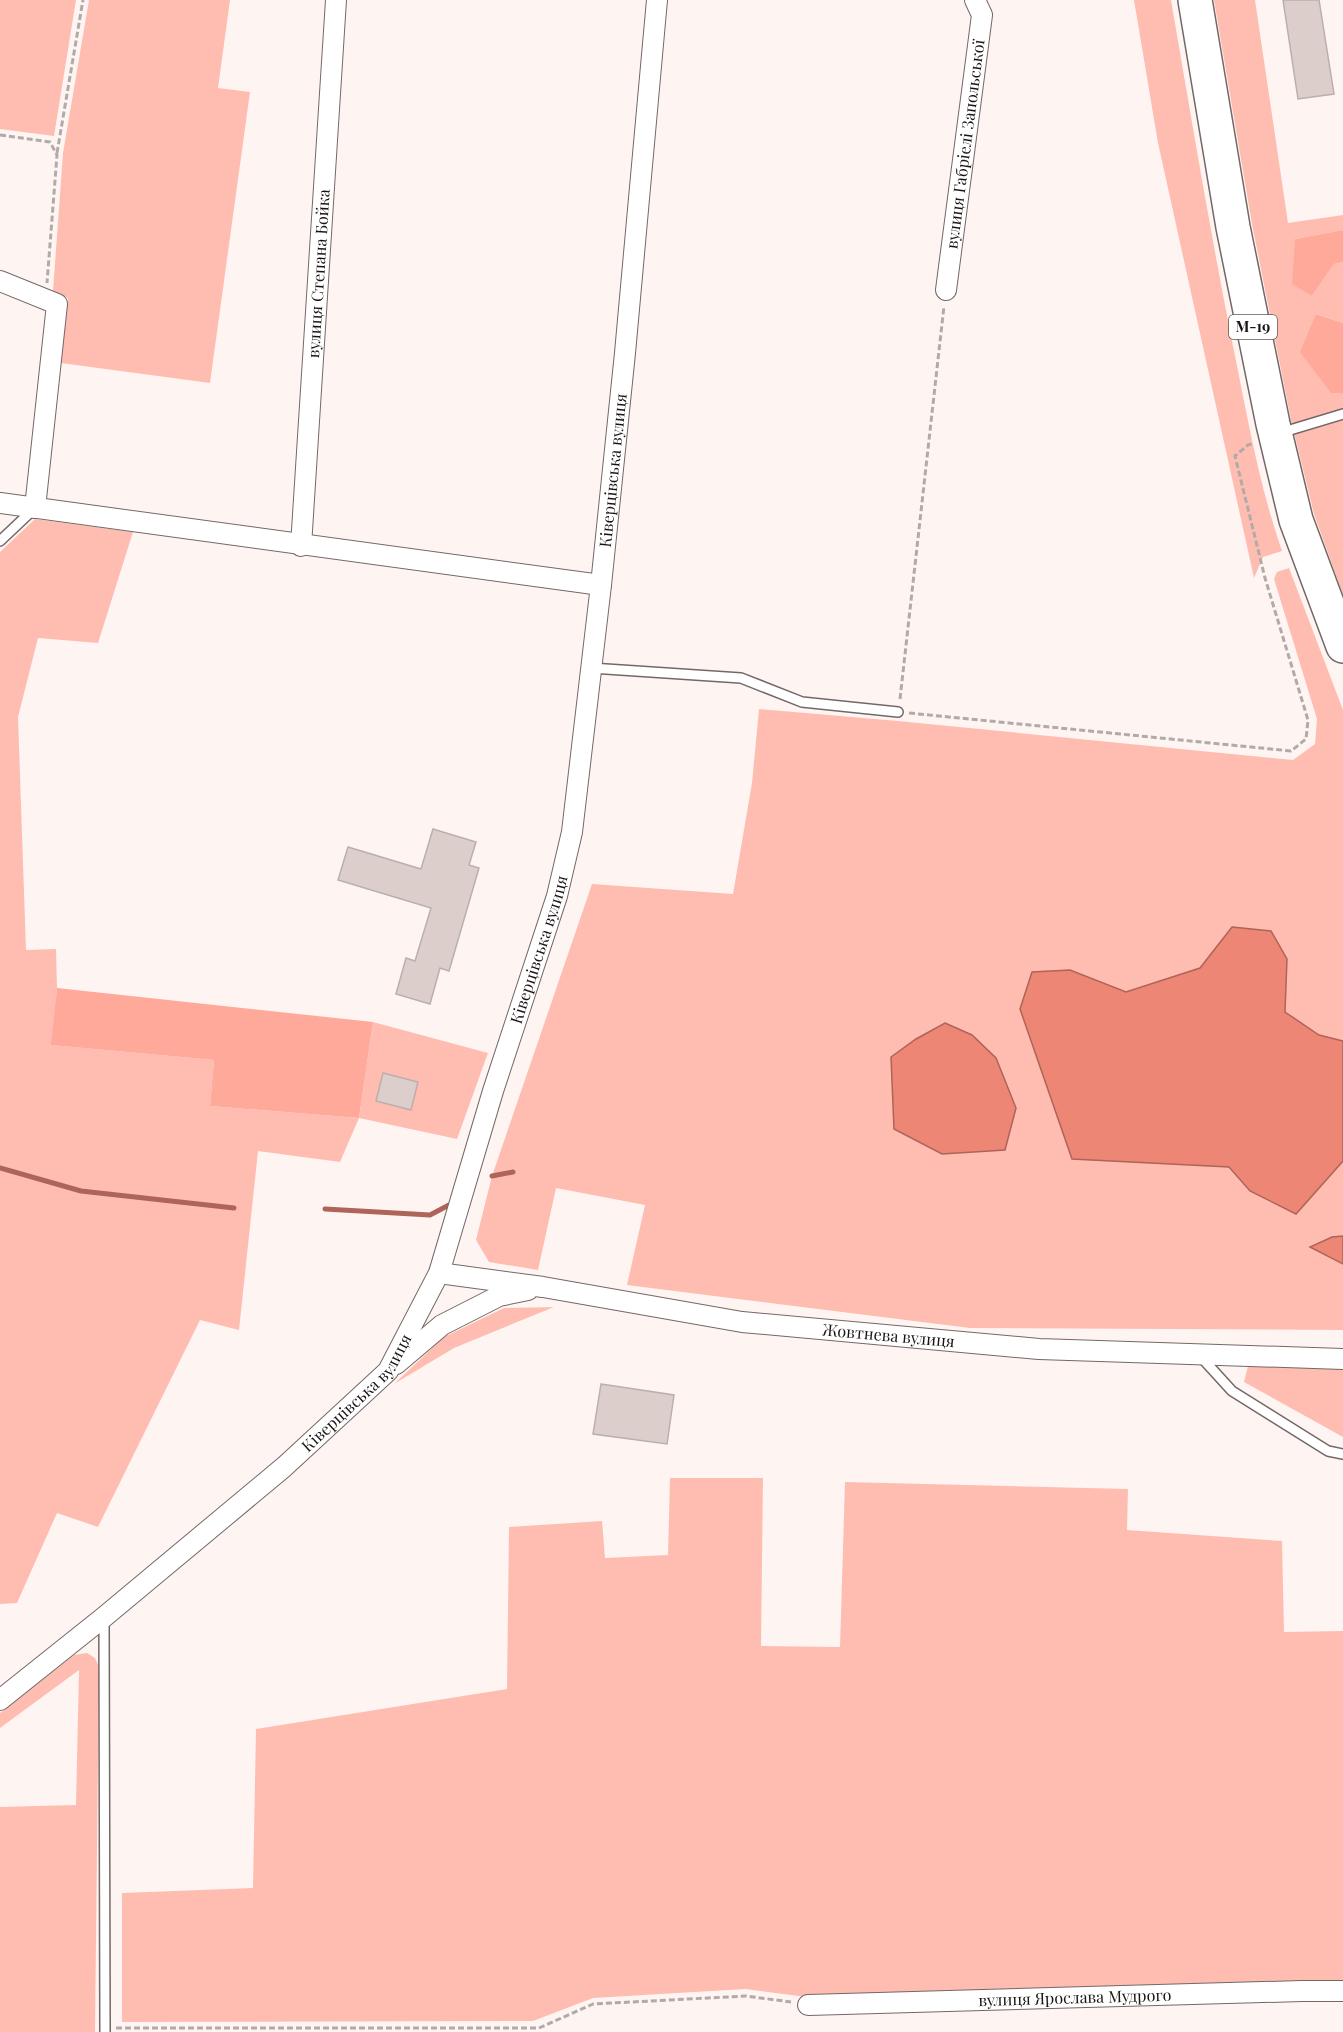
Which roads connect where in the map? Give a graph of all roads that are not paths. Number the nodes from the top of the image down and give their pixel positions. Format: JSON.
{"nodes":[{"id":1,"x":336,"y":0,"type":"edge"},
{"id":2,"x":657,"y":0,"type":"edge"},
{"id":3,"x":975,"y":0,"type":"edge"},
{"id":4,"x":1195,"y":0,"type":"edge"},
{"id":5,"x":0,"y":281,"type":"edge"},
{"id":6,"x":946,"y":290,"type":"road end"},
{"id":7,"x":1343,"y":414,"type":"edge"},
{"id":8,"x":1275,"y":435,"type":"junction"},
{"id":9,"x":0,"y":503,"type":"edge"},
{"id":10,"x":35,"y":508,"type":"junction"},
{"id":11,"x":0,"y":541,"type":"edge"},
{"id":12,"x":301,"y":546,"type":"junction"},
{"id":13,"x":601,"y":585,"type":"junction"},
{"id":14,"x":1343,"y":646,"type":"edge"},
{"id":15,"x":591,"y":668,"type":"junction"},
{"id":16,"x":898,"y":712,"type":"road end"},
{"id":17,"x":440,"y":1273,"type":"junction"},
{"id":18,"x":543,"y":1287,"type":"junction"},
{"id":19,"x":1199,"y":1355,"type":"junction"},
{"id":20,"x":1343,"y":1359,"type":"edge"},
{"id":21,"x":388,"y":1371,"type":"junction"},
{"id":22,"x":1343,"y":1454,"type":"edge"},
{"id":23,"x":104,"y":1617,"type":"junction"},
{"id":24,"x":0,"y":1700,"type":"edge"},
{"id":25,"x":1343,"y":1991,"type":"edge"},
{"id":26,"x":807,"y":2005,"type":"road end"},
{"id":27,"x":105,"y":2030,"type":"edge"}],
"edges":[{"from":1,"to":12,"type":"street","name":"вулиця Степана Бойка"},
{"from":2,"to":13,"type":"street","name":"Ківерцівська вулиця"},
{"from":3,"to":6,"type":"street","name":"вулиця Габріелі Запольської"},
{"from":4,"to":8,"type":"highway","number":"М-19"},
{"from":5,"to":10,"type":"street"},
{"from":7,"to":8,"type":"lane"},
{"from":8,"to":14,"type":"highway","number":"М-19"},
{"from":9,"to":10,"type":"street"},
{"from":10,"to":11,"type":"lane"},
{"from":10,"to":12,"type":"street"},
{"from":12,"to":13,"type":"street"},
{"from":13,"to":15,"type":"street","name":"Ківерцівська вулиця"},
{"from":15,"to":16,"type":"lane"},
{"from":15,"to":17,"type":"street","name":"Ківерцівська вулиця"},
{"from":17,"to":18,"type":"street","name":"Жовтнева вулиця"},
{"from":17,"to":21,"type":"street","name":"Ківерцівська вулиця"},
{"from":18,"to":19,"type":"street","name":"Жовтнева вулиця"},
{"from":18,"to":21,"type":"street"},
{"from":19,"to":20,"type":"street","name":"Жовтнева вулиця"},
{"from":19,"to":22,"type":"lane"},
{"from":21,"to":23,"type":"street","name":"Ківерцівська вулиця"},
{"from":23,"to":24,"type":"street","name":"Ківерцівська вулиця"},
{"from":23,"to":27,"type":"lane"},
{"from":25,"to":26,"type":"street","name":"вулиця Ярослава Мудрого"}]}
